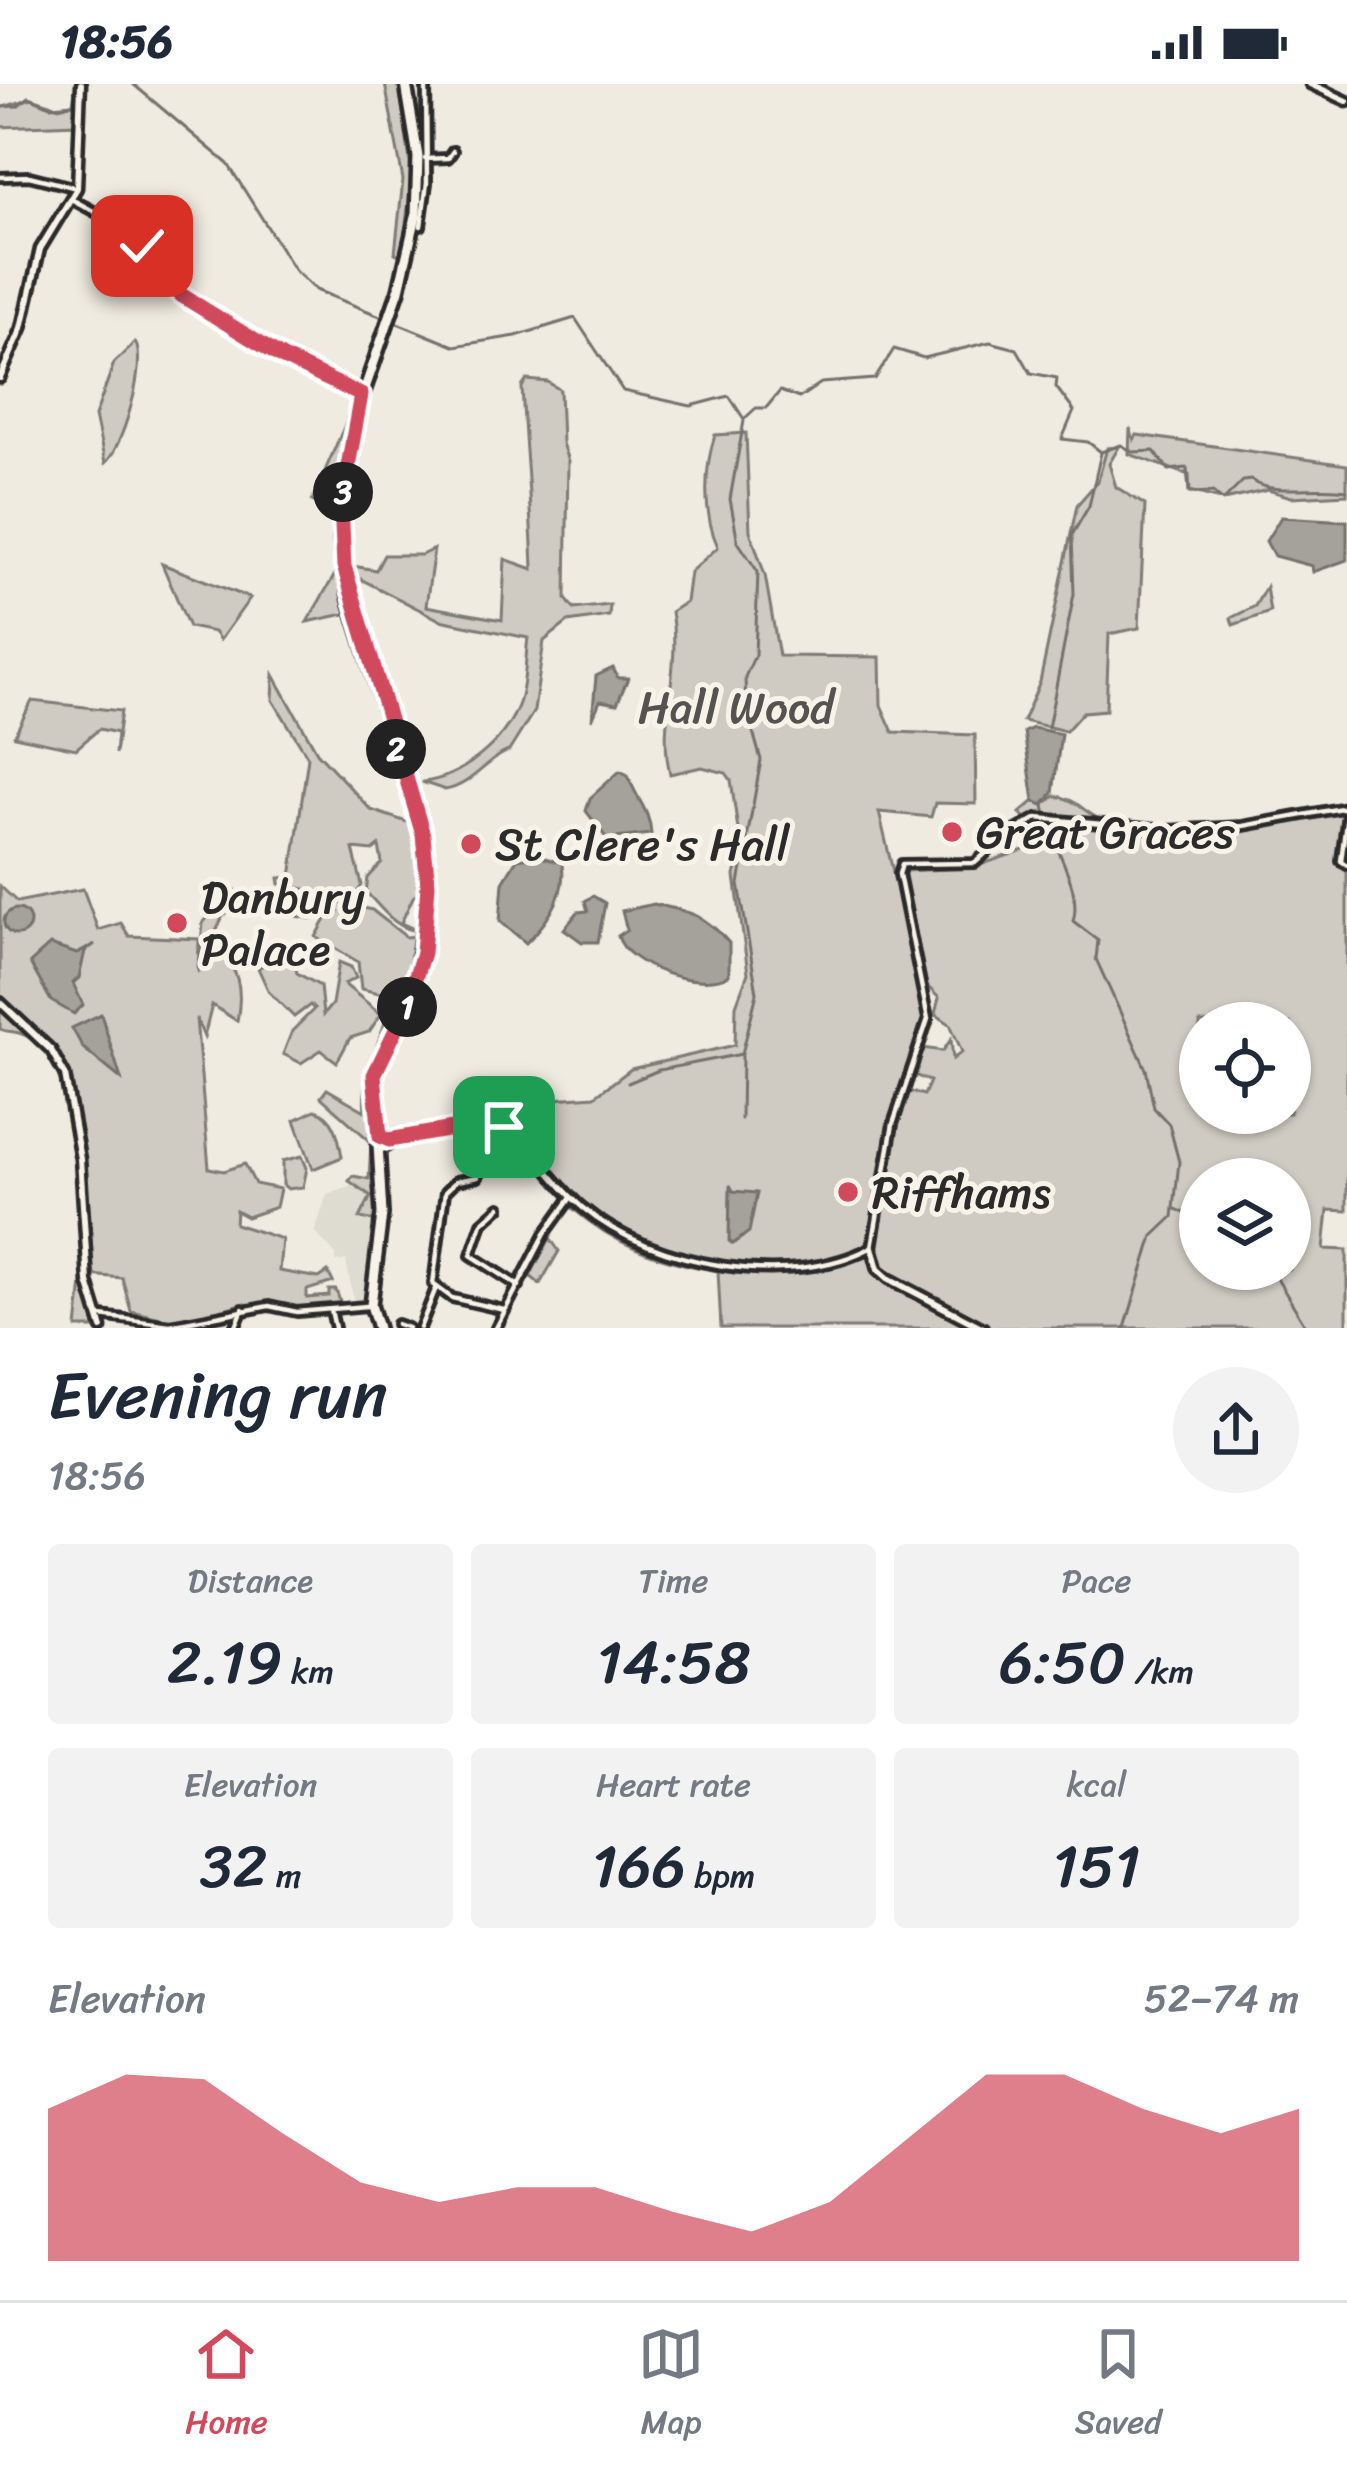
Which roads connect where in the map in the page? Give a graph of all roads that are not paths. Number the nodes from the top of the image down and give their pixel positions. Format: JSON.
{"nodes":[{"id":1,"x":81,"y":84,"type":"edge"},
{"id":2,"x":406,"y":84,"type":"edge"},
{"id":3,"x":426,"y":84,"type":"edge"},
{"id":4,"x":1310,"y":84,"type":"edge"},
{"id":5,"x":1347,"y":101,"type":"edge"},
{"id":6,"x":425,"y":116,"type":"junction"},
{"id":7,"x":412,"y":117,"type":"junction"},
{"id":8,"x":452,"y":151,"type":"dead end"},
{"id":9,"x":425,"y":159,"type":"junction"},
{"id":10,"x":0,"y":177,"type":"edge"},
{"id":11,"x":77,"y":188,"type":"junction"},
{"id":12,"x":73,"y":200,"type":"junction"},
{"id":13,"x":422,"y":226,"type":"dead end"},
{"id":14,"x":0,"y":378,"type":"edge"},
{"id":15,"x":361,"y":395,"type":"junction"},
{"id":16,"x":1347,"y":811,"type":"edge"},
{"id":17,"x":1344,"y":864,"type":"edge"},
{"id":18,"x":0,"y":1002,"type":"edge"},
{"id":19,"x":385,"y":1138,"type":"junction"},
{"id":20,"x":478,"y":1177,"type":"dead end"},
{"id":21,"x":570,"y":1200,"type":"junction"},
{"id":22,"x":500,"y":1207,"type":"dead end"},
{"id":23,"x":872,"y":1246,"type":"junction"},
{"id":24,"x":519,"y":1286,"type":"junction"},
{"id":25,"x":436,"y":1288,"type":"junction"},
{"id":26,"x":371,"y":1305,"type":"junction"},
{"id":27,"x":243,"y":1309,"type":"junction"},
{"id":28,"x":331,"y":1310,"type":"junction"},
{"id":29,"x":504,"y":1310,"type":"junction"},
{"id":30,"x":101,"y":1316,"type":"junction"},
{"id":31,"x":397,"y":1324,"type":"dead end"},
{"id":32,"x":201,"y":1325,"type":"edge"},
{"id":33,"x":179,"y":1326,"type":"edge"},
{"id":34,"x":102,"y":1328,"type":"edge"},
{"id":35,"x":235,"y":1328,"type":"edge"},
{"id":36,"x":335,"y":1328,"type":"edge"},
{"id":37,"x":378,"y":1328,"type":"edge"},
{"id":38,"x":408,"y":1328,"type":"edge"},
{"id":39,"x":420,"y":1328,"type":"edge"},
{"id":40,"x":496,"y":1328,"type":"edge"},
{"id":41,"x":982,"y":1328,"type":"edge"}],
"edges":[{"from":1,"to":11,"type":"street"},
{"from":2,"to":7,"type":"main road"},
{"from":3,"to":6,"type":"street"},
{"from":4,"to":5,"type":"street"},
{"from":6,"to":7,"type":"street"},
{"from":6,"to":9,"type":"street"},
{"from":7,"to":15,"type":"main road"},
{"from":8,"to":9,"type":"street"},
{"from":9,"to":13,"type":"street"},
{"from":10,"to":11,"type":"street"},
{"from":11,"to":12,"type":"street"},
{"from":12,"to":14,"type":"street"},
{"from":12,"to":15,"type":"street"},
{"from":15,"to":19,"type":"main road"},
{"from":16,"to":17,"type":"street"},
{"from":16,"to":23,"type":"street"},
{"from":18,"to":30,"type":"street"},
{"from":19,"to":21,"type":"street"},
{"from":19,"to":26,"type":"main road"},
{"from":20,"to":25,"type":"street"},
{"from":21,"to":23,"type":"street"},
{"from":21,"to":24,"type":"street"},
{"from":22,"to":24,"type":"street"},
{"from":23,"to":41,"type":"street"},
{"from":24,"to":29,"type":"street"},
{"from":25,"to":29,"type":"street"},
{"from":25,"to":39,"type":"street"},
{"from":26,"to":28,"type":"street"},
{"from":26,"to":37,"type":"main road"},
{"from":27,"to":28,"type":"street"},
{"from":27,"to":32,"type":"street"},
{"from":27,"to":35,"type":"street"},
{"from":28,"to":36,"type":"street"},
{"from":29,"to":40,"type":"street"},
{"from":30,"to":33,"type":"street"},
{"from":30,"to":34,"type":"street"},
{"from":31,"to":38,"type":"street"},
{"from":32,"to":33,"type":"street"}]}
